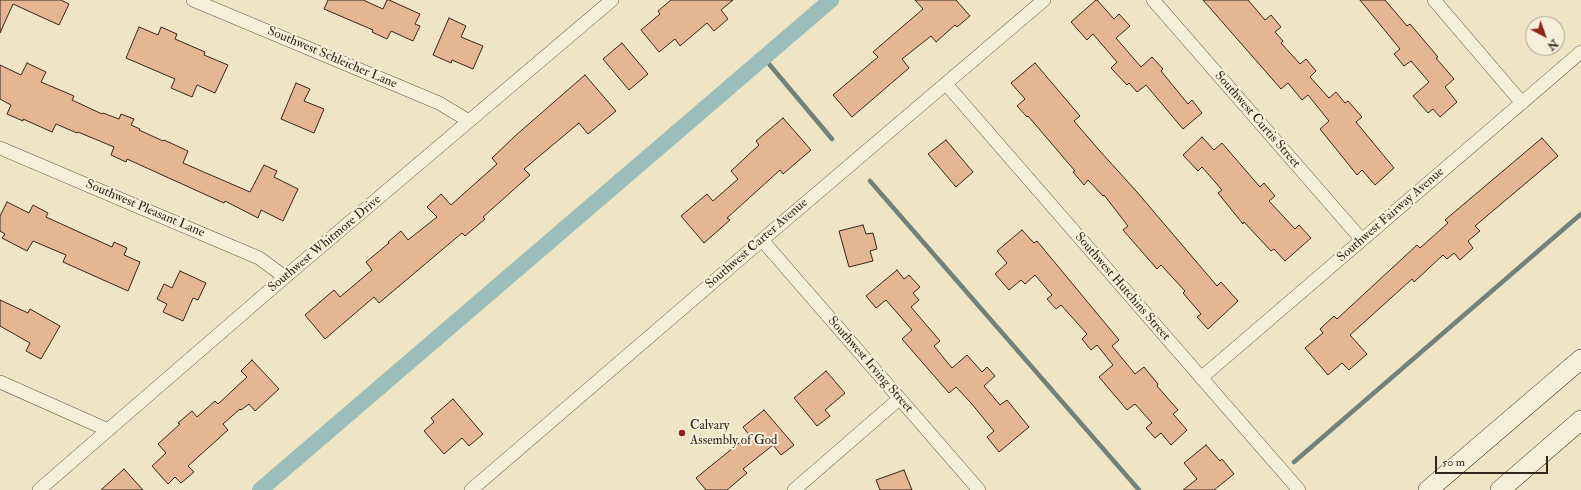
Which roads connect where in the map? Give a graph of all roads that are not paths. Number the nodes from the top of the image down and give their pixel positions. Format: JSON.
{"nodes":[{"id":1,"x":193,"y":0,"type":"edge"},
{"id":2,"x":612,"y":0,"type":"edge"},
{"id":3,"x":1044,"y":0,"type":"edge"},
{"id":4,"x":1153,"y":0,"type":"edge"},
{"id":5,"x":1434,"y":0,"type":"edge"},
{"id":6,"x":1581,"y":52,"type":"edge"},
{"id":7,"x":946,"y":84,"type":"junction"},
{"id":8,"x":1522,"y":103,"type":"junction"},
{"id":9,"x":469,"y":121,"type":"junction"},
{"id":10,"x":0,"y":148,"type":"edge"},
{"id":11,"x":762,"y":240,"type":"junction"},
{"id":12,"x":1362,"y":240,"type":"junction"},
{"id":13,"x":285,"y":277,"type":"junction"},
{"id":14,"x":1581,"y":359,"type":"edge"},
{"id":15,"x":1201,"y":378,"type":"junction"},
{"id":16,"x":0,"y":382,"type":"edge"},
{"id":17,"x":899,"y":399,"type":"junction"},
{"id":18,"x":1581,"y":420,"type":"edge"},
{"id":19,"x":108,"y":430,"type":"junction"},
{"id":20,"x":39,"y":490,"type":"edge"},
{"id":21,"x":471,"y":490,"type":"edge"},
{"id":22,"x":794,"y":490,"type":"edge"},
{"id":23,"x":979,"y":490,"type":"edge"},
{"id":24,"x":1299,"y":490,"type":"edge"},
{"id":25,"x":1428,"y":490,"type":"edge"},
{"id":26,"x":1500,"y":490,"type":"edge"}],
"edges":[{"from":1,"to":9,"type":"street","name":"Southwest Schleicher Lane"},
{"from":2,"to":9,"type":"street","name":"Southwest Whitmore Drive"},
{"from":3,"to":7,"type":"street","name":"Southwest Carter Avenue"},
{"from":4,"to":12,"type":"street","name":"Southwest Curtis Street"},
{"from":5,"to":8,"type":"street"},
{"from":6,"to":8,"type":"street","name":"Southwest Fairway Avenue"},
{"from":7,"to":11,"type":"street","name":"Southwest Carter Avenue"},
{"from":7,"to":15,"type":"street","name":"Southwest Hutchins Street"},
{"from":8,"to":12,"type":"street","name":"Southwest Fairway Avenue"},
{"from":9,"to":13,"type":"street","name":"Southwest Whitmore Drive"},
{"from":10,"to":13,"type":"street","name":"Southwest Pleasant Lane"},
{"from":11,"to":17,"type":"street","name":"Southwest Irving Street"},
{"from":11,"to":21,"type":"street","name":"Southwest Carter Avenue"},
{"from":12,"to":15,"type":"street","name":"Southwest Fairway Avenue"},
{"from":13,"to":19,"type":"street","name":"Southwest Whitmore Drive"},
{"from":14,"to":25,"type":"main road"},
{"from":15,"to":24,"type":"street","name":"Southwest Hutchins Street"},
{"from":16,"to":19,"type":"street"},
{"from":17,"to":22,"type":"street"},
{"from":17,"to":23,"type":"street","name":"Southwest Irving Street"},
{"from":18,"to":26,"type":"main road"},
{"from":19,"to":20,"type":"street","name":"Southwest Whitmore Drive"}]}
